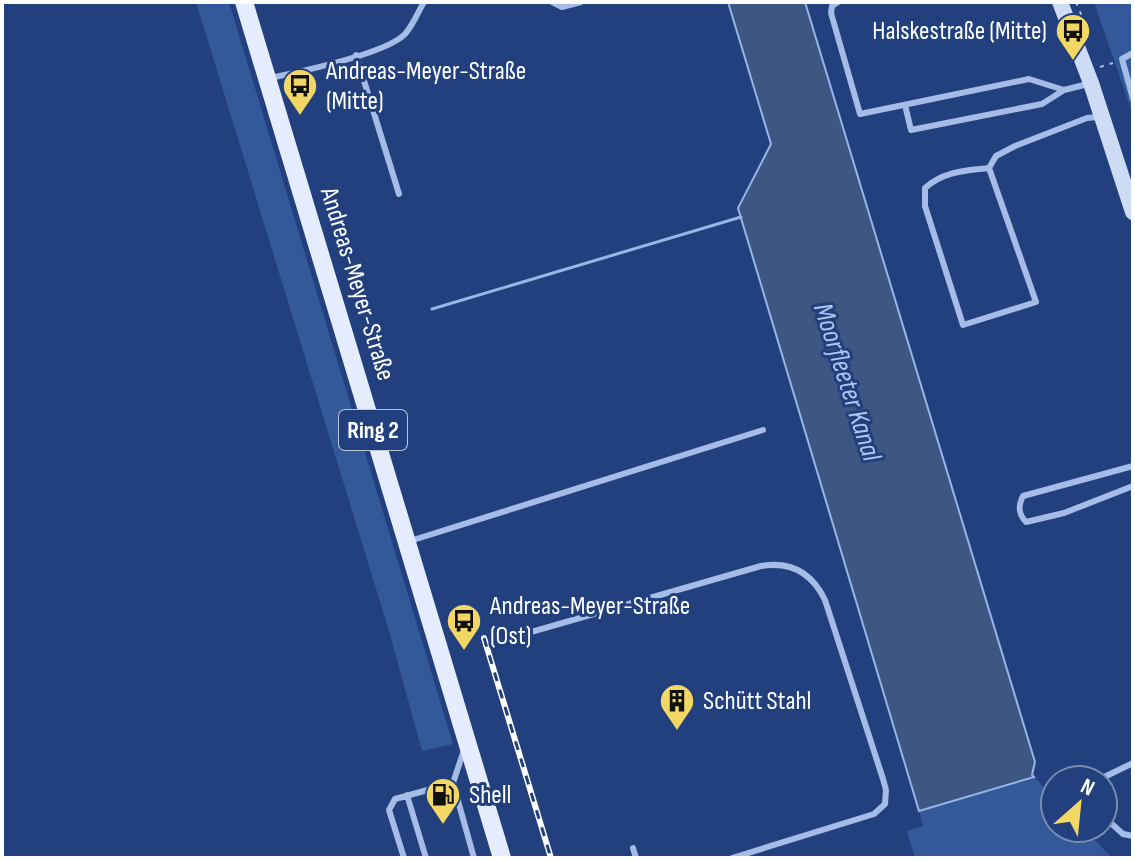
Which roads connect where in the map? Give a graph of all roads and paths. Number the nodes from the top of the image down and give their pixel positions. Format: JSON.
{"nodes":[{"id":1,"x":244,"y":2,"type":"edge"},
{"id":2,"x":424,"y":2,"type":"edge"},
{"id":3,"x":552,"y":2,"type":"edge"},
{"id":4,"x":581,"y":2,"type":"edge"},
{"id":5,"x":838,"y":2,"type":"edge"},
{"id":6,"x":1060,"y":2,"type":"edge"},
{"id":7,"x":1076,"y":2,"type":"edge"},
{"id":8,"x":1089,"y":34,"type":"dead end"},
{"id":9,"x":1133,"y":53,"type":"edge"},
{"id":10,"x":356,"y":55,"type":"junction"},
{"id":11,"x":1122,"y":59,"type":"junction"},
{"id":12,"x":267,"y":78,"type":"junction"},
{"id":13,"x":1089,"y":78,"type":"junction"},
{"id":14,"x":1064,"y":90,"type":"junction"},
{"id":15,"x":1133,"y":99,"type":"edge"},
{"id":16,"x":905,"y":105,"type":"junction"},
{"id":17,"x":1102,"y":116,"type":"junction"},
{"id":18,"x":989,"y":168,"type":"junction"},
{"id":19,"x":399,"y":194,"type":"dead end"},
{"id":20,"x":1133,"y":212,"type":"edge"},
{"id":21,"x":763,"y":430,"type":"dead end"},
{"id":22,"x":1133,"y":466,"type":"edge"},
{"id":23,"x":1133,"y":486,"type":"edge"},
{"id":24,"x":407,"y":542,"type":"junction"},
{"id":25,"x":486,"y":645,"type":"dead end"},
{"id":26,"x":467,"y":743,"type":"junction"},
{"id":27,"x":453,"y":783,"type":"junction"},
{"id":28,"x":407,"y":795,"type":"junction"},
{"id":29,"x":633,"y":848,"type":"dead end"},
{"id":30,"x":404,"y":858,"type":"edge"},
{"id":31,"x":426,"y":858,"type":"edge"},
{"id":32,"x":474,"y":858,"type":"edge"},
{"id":33,"x":502,"y":858,"type":"edge"},
{"id":34,"x":636,"y":858,"type":"edge"},
{"id":35,"x":732,"y":858,"type":"edge"}],
"edges":[{"from":1,"to":12,"type":"main road","name":"Andreas-Meyer-Straße","number":"Ring 2"},
{"from":2,"to":10,"type":"lane"},
{"from":3,"to":4,"type":"lane"},
{"from":5,"to":16,"type":"lane"},
{"from":6,"to":13,"type":"street"},
{"from":7,"to":8,"type":"path"},
{"from":9,"to":11,"type":"lane"},
{"from":10,"to":12,"type":"lane"},
{"from":10,"to":19,"type":"lane"},
{"from":11,"to":13,"type":"path"},
{"from":11,"to":15,"type":"lane"},
{"from":12,"to":24,"type":"main road","name":"Andreas-Meyer-Straße","number":"Ring 2"},
{"from":13,"to":14,"type":"lane"},
{"from":13,"to":17,"type":"street"},
{"from":14,"to":16,"type":"lane"},
{"from":14,"to":16,"type":"lane"},
{"from":17,"to":18,"type":"lane"},
{"from":17,"to":20,"type":"street"},
{"from":18,"to":18,"type":"lane"},
{"from":21,"to":24,"type":"lane"},
{"from":22,"to":23,"type":"lane"},
{"from":24,"to":26,"type":"main road","name":"Andreas-Meyer-Straße","number":"Ring 2"},
{"from":25,"to":35,"type":"lane"},
{"from":26,"to":27,"type":"lane"},
{"from":26,"to":33,"type":"main road","name":"Andreas-Meyer-Straße","number":"Ring 2"},
{"from":27,"to":28,"type":"lane"},
{"from":27,"to":32,"type":"lane"},
{"from":28,"to":30,"type":"lane"},
{"from":28,"to":31,"type":"lane"},
{"from":29,"to":34,"type":"lane"}]}
